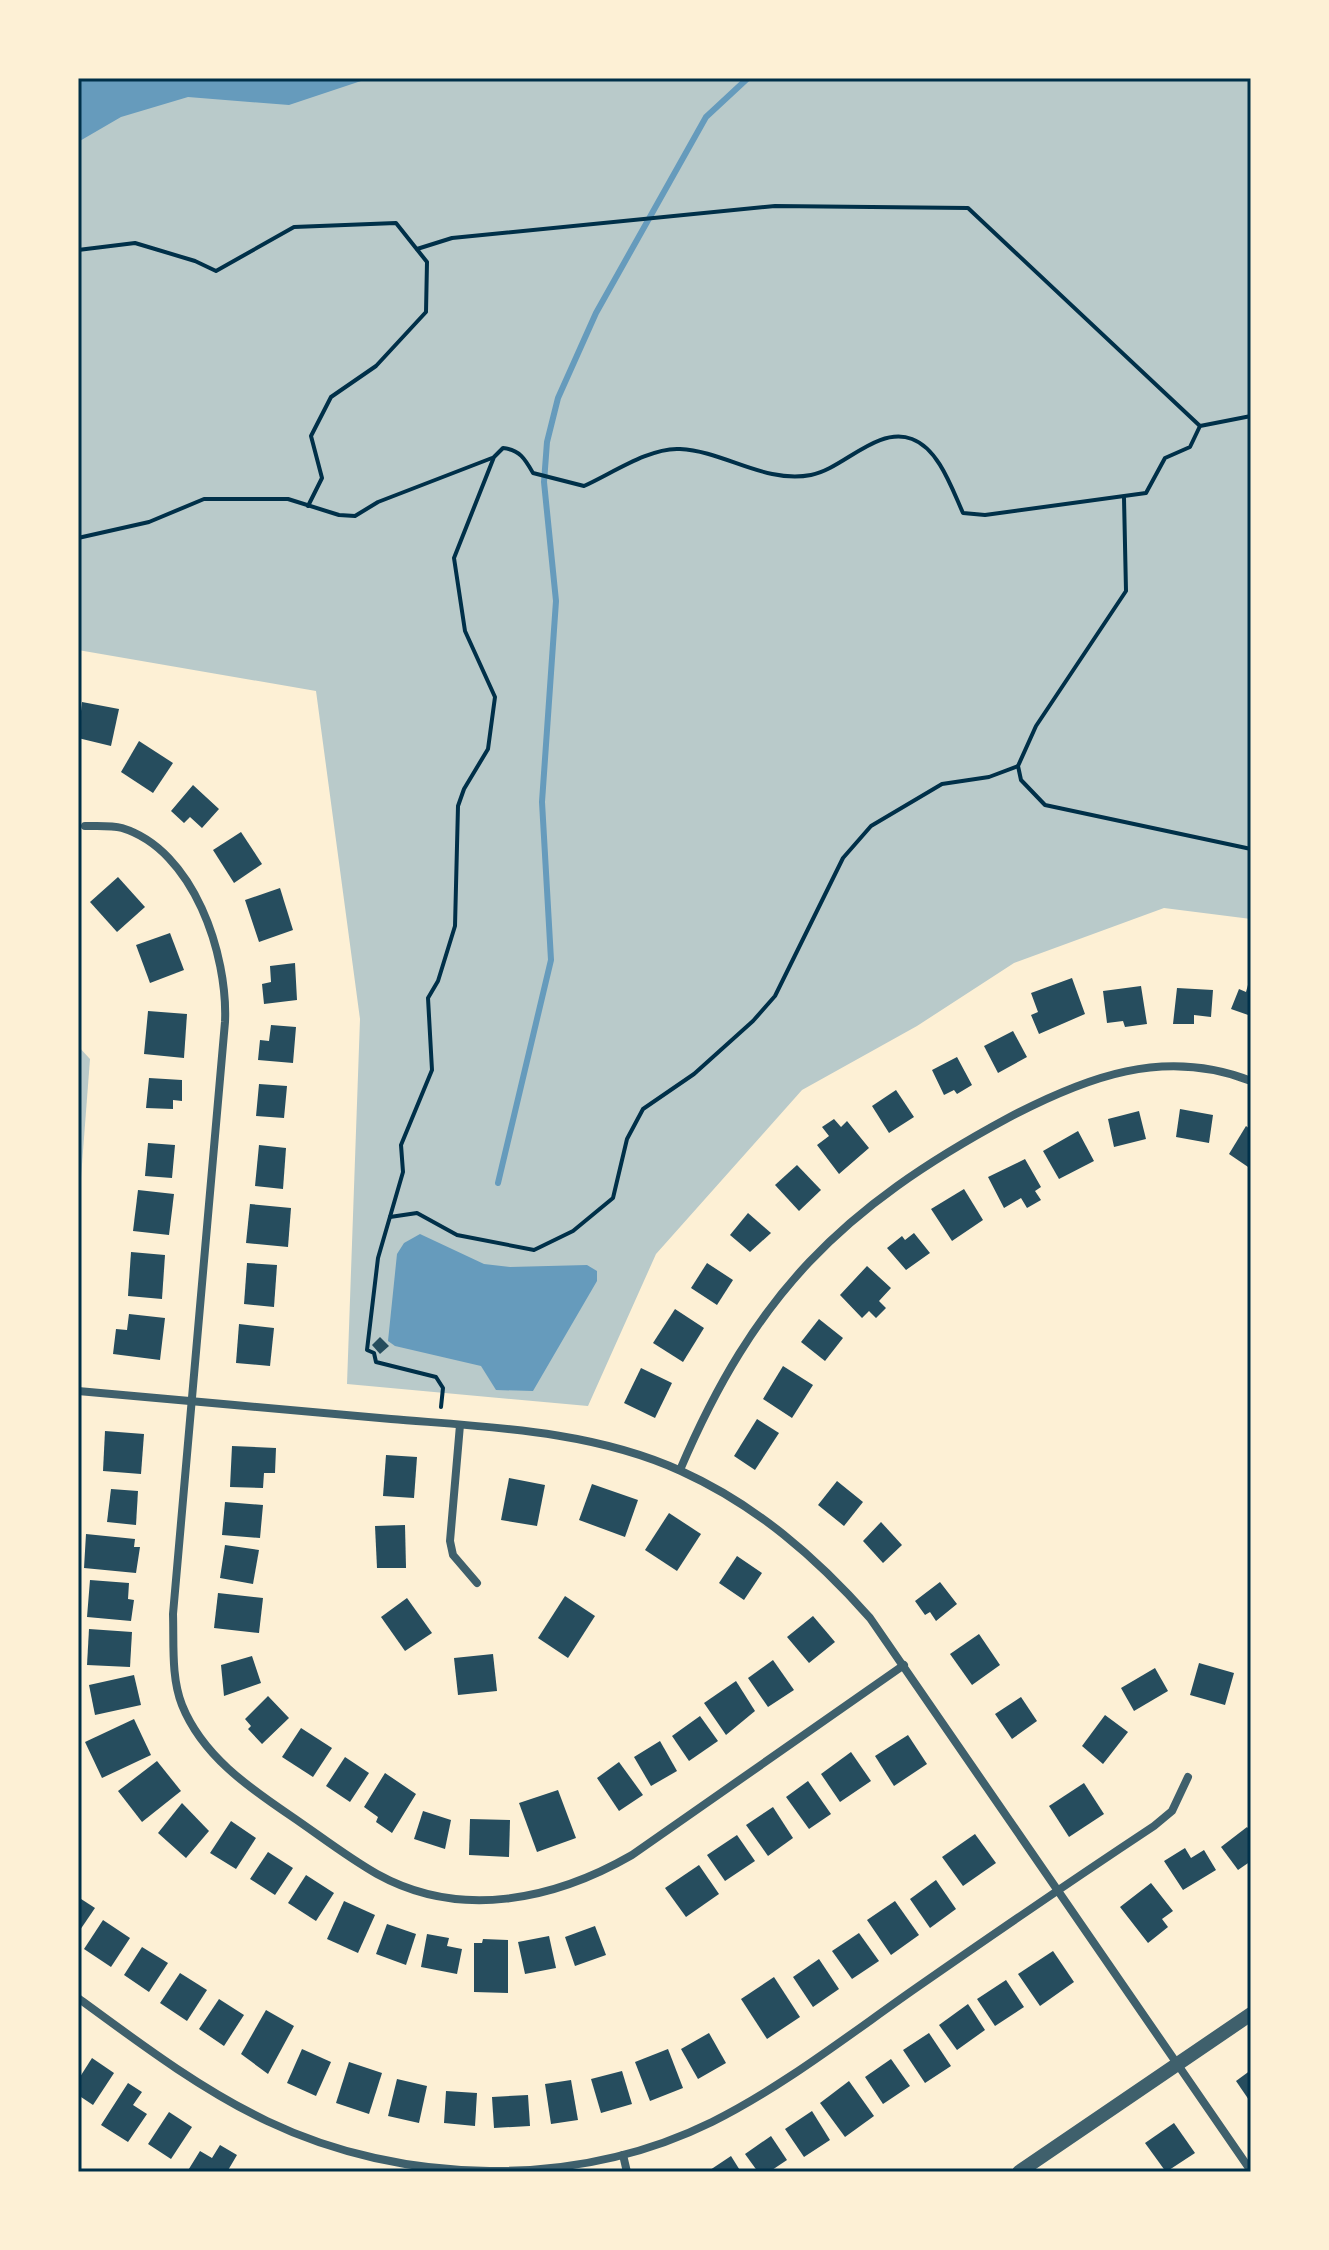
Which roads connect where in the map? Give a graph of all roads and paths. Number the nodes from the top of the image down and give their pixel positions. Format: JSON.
{"nodes":[{"id":1,"x":417,"y":249,"type":"junction"},
{"id":2,"x":78,"y":250,"type":"edge"},
{"id":3,"x":1251,"y":416,"type":"edge"},
{"id":4,"x":1200,"y":426,"type":"junction"},
{"id":5,"x":494,"y":457,"type":"junction"},
{"id":6,"x":1124,"y":498,"type":"junction"},
{"id":7,"x":308,"y":506,"type":"junction"},
{"id":8,"x":78,"y":538,"type":"edge"},
{"id":9,"x":1018,"y":766,"type":"junction"},
{"id":10,"x":85,"y":826,"type":"dead end"},
{"id":11,"x":1251,"y":849,"type":"edge"},
{"id":12,"x":1251,"y":1081,"type":"edge"},
{"id":13,"x":390,"y":1217,"type":"junction"},
{"id":14,"x":78,"y":1391,"type":"edge"},
{"id":15,"x":192,"y":1401,"type":"junction"},
{"id":16,"x":441,"y":1407,"type":"dead end"},
{"id":17,"x":460,"y":1425,"type":"junction"},
{"id":18,"x":680,"y":1470,"type":"junction"},
{"id":19,"x":477,"y":1583,"type":"dead end"},
{"id":20,"x":904,"y":1665,"type":"junction"},
{"id":21,"x":1188,"y":1777,"type":"dead end"},
{"id":22,"x":1059,"y":1889,"type":"junction"},
{"id":23,"x":78,"y":1998,"type":"edge"},
{"id":24,"x":1251,"y":2014,"type":"edge"},
{"id":25,"x":1179,"y":2062,"type":"junction"},
{"id":26,"x":623,"y":2155,"type":"junction"},
{"id":27,"x":1251,"y":2171,"type":"edge"},
{"id":28,"x":627,"y":2172,"type":"edge"},
{"id":29,"x":1019,"y":2172,"type":"edge"}],
"edges":[{"from":1,"to":2,"type":"path"},
{"from":1,"to":4,"type":"path"},
{"from":1,"to":7,"type":"path"},
{"from":3,"to":4,"type":"path"},
{"from":4,"to":6,"type":"path"},
{"from":5,"to":6,"type":"path"},
{"from":5,"to":7,"type":"path"},
{"from":5,"to":13,"type":"path"},
{"from":6,"to":9,"type":"path"},
{"from":7,"to":8,"type":"path"},
{"from":9,"to":11,"type":"path"},
{"from":9,"to":13,"type":"path"},
{"from":10,"to":15,"type":"street"},
{"from":12,"to":18,"type":"street"},
{"from":13,"to":16,"type":"path"},
{"from":14,"to":15,"type":"street"},
{"from":15,"to":17,"type":"street"},
{"from":15,"to":20,"type":"street"},
{"from":17,"to":18,"type":"street"},
{"from":17,"to":19,"type":"street"},
{"from":18,"to":20,"type":"street"},
{"from":20,"to":22,"type":"street"},
{"from":21,"to":22,"type":"street"},
{"from":22,"to":25,"type":"street"},
{"from":22,"to":26,"type":"street"},
{"from":23,"to":26,"type":"street"},
{"from":24,"to":25,"type":"street"},
{"from":25,"to":27,"type":"street"},
{"from":25,"to":29,"type":"street"},
{"from":26,"to":28,"type":"street"}]}
